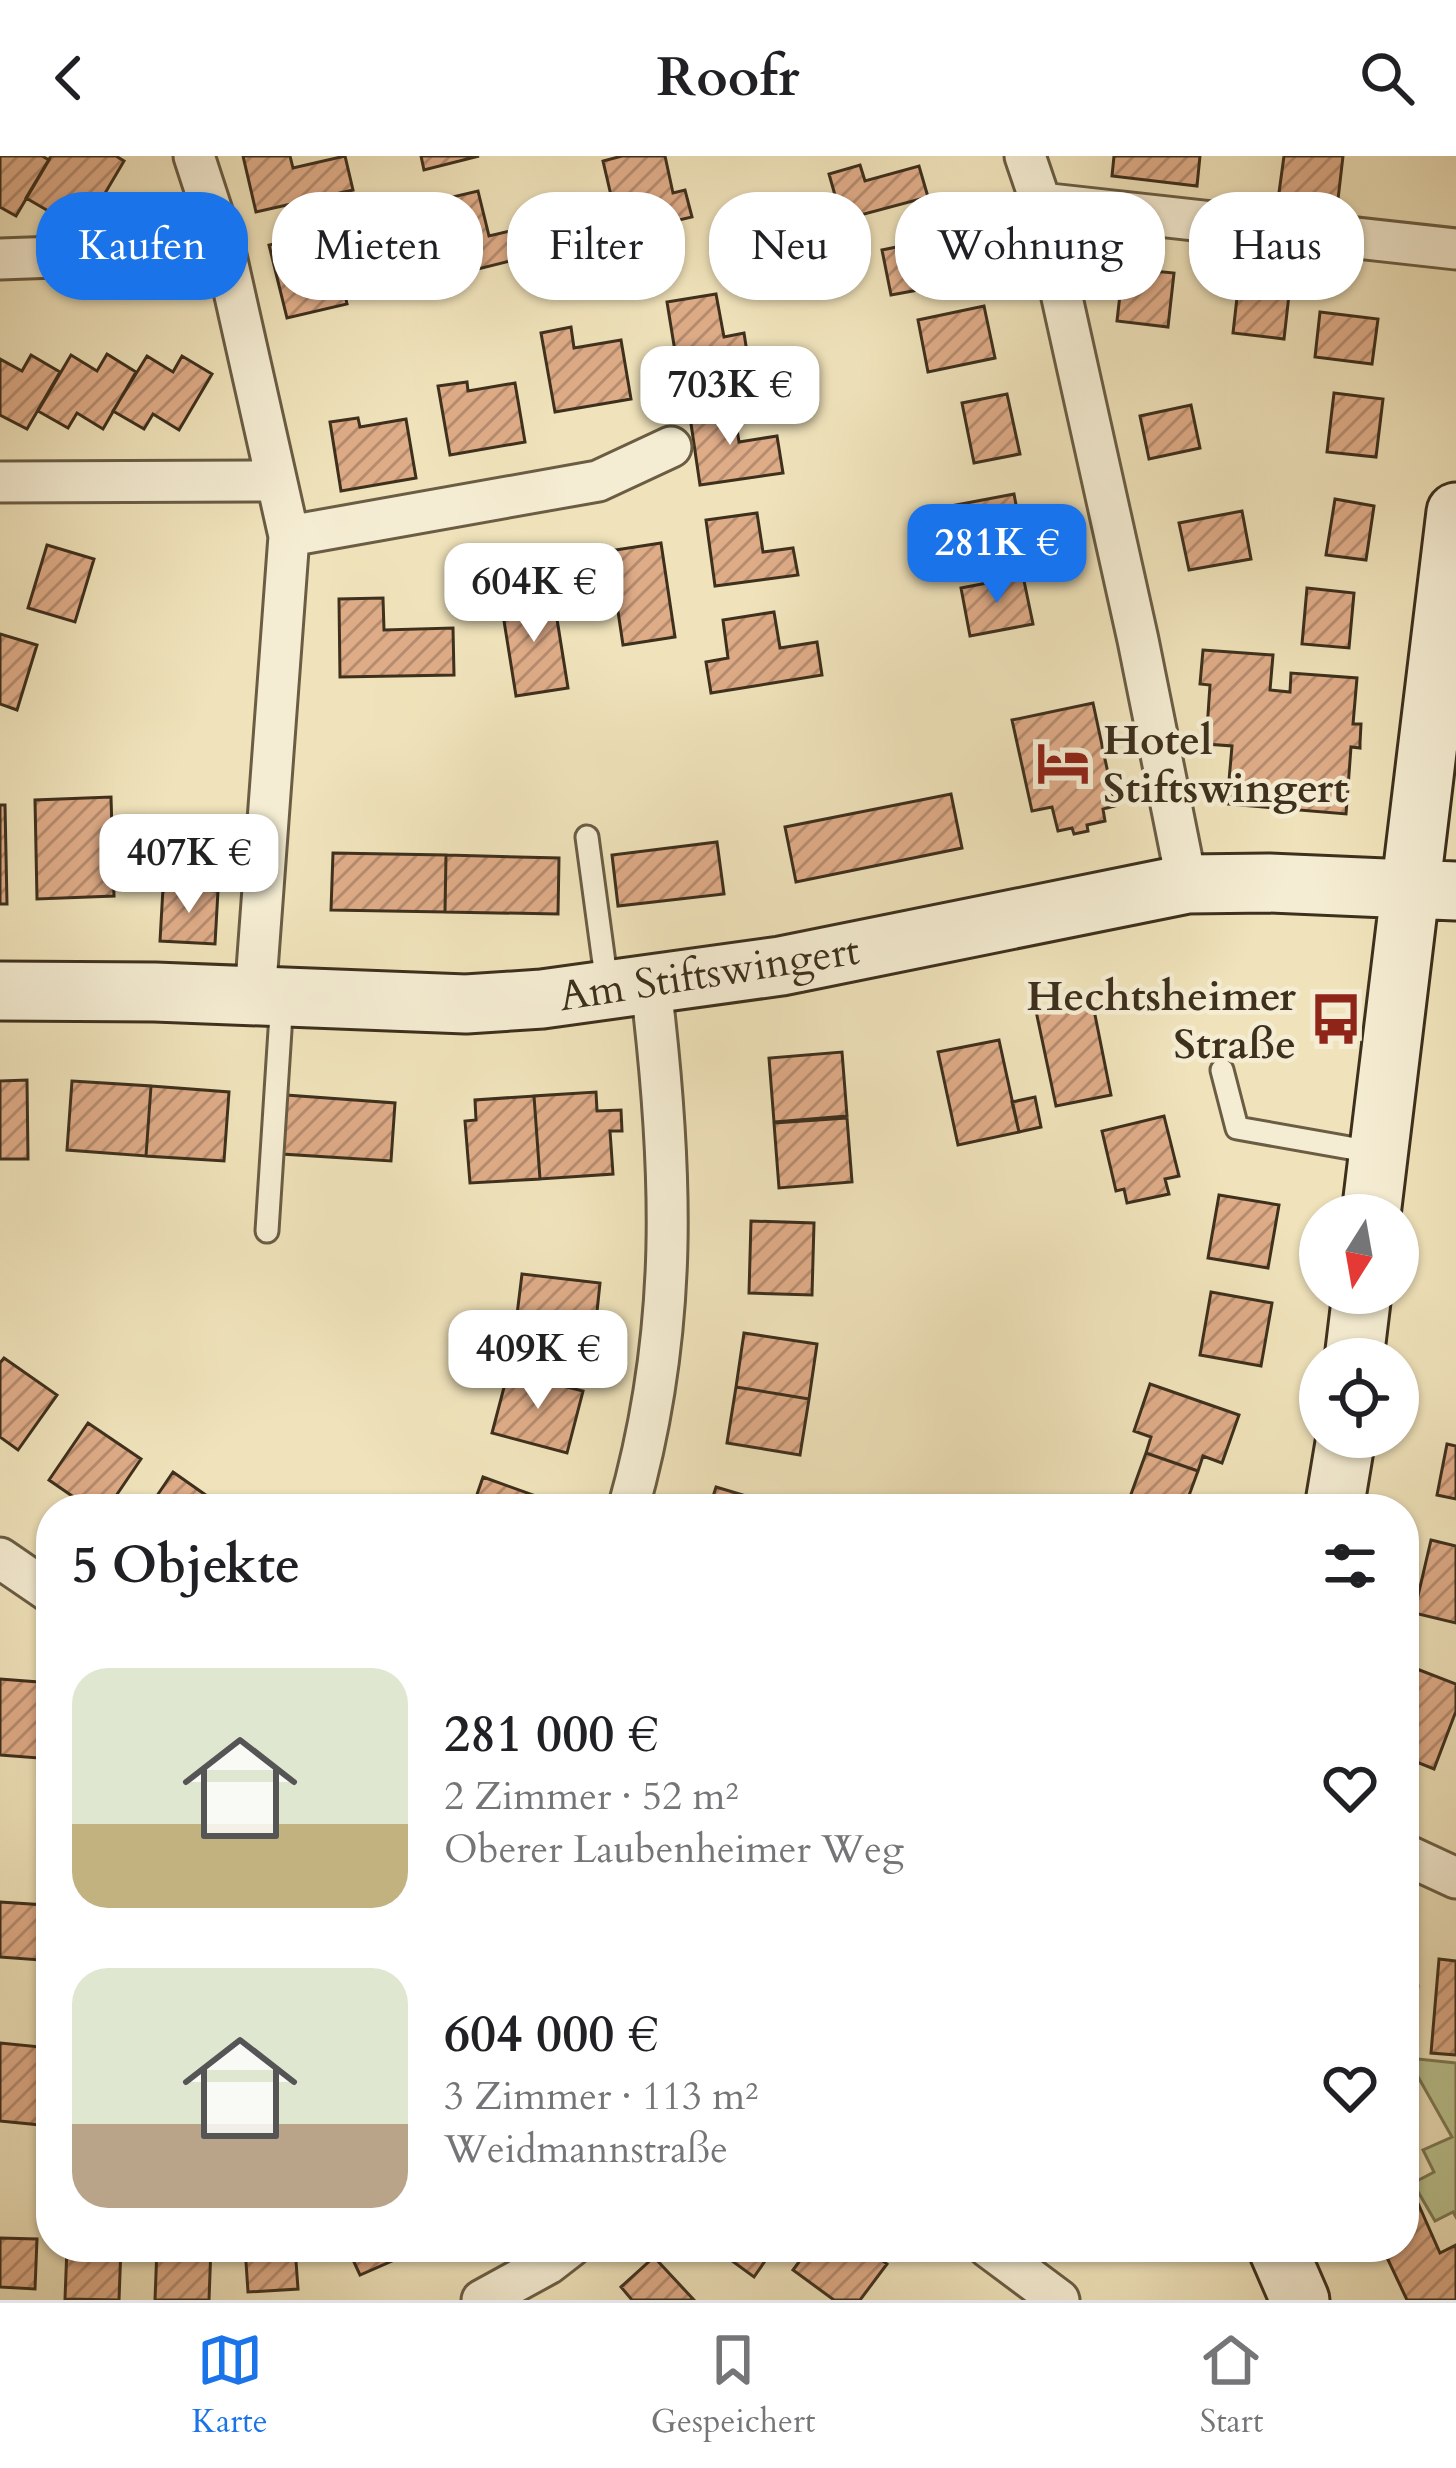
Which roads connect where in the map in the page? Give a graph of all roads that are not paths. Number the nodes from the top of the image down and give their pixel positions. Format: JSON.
{"nodes":[{"id":1,"x":194,"y":156,"type":"edge"},
{"id":2,"x":1025,"y":156,"type":"edge"},
{"id":3,"x":205,"y":192,"type":"edge"},
{"id":4,"x":1038,"y":192,"type":"edge"},
{"id":5,"x":1165,"y":216,"type":"edge"},
{"id":6,"x":1456,"y":249,"type":"edge"},
{"id":7,"x":36,"y":258,"type":"edge"},
{"id":8,"x":0,"y":259,"type":"edge"},
{"id":9,"x":235,"y":300,"type":"edge"},
{"id":10,"x":1063,"y":300,"type":"edge"},
{"id":11,"x":671,"y":447,"type":"dead end"},
{"id":12,"x":275,"y":481,"type":"junction"},
{"id":13,"x":0,"y":482,"type":"edge"},
{"id":14,"x":1456,"y":512,"type":"edge"},
{"id":15,"x":290,"y":536,"type":"junction"},
{"id":16,"x":587,"y":837,"type":"dead end"},
{"id":17,"x":1186,"y":884,"type":"junction"},
{"id":18,"x":1434,"y":890,"type":"edge"},
{"id":19,"x":629,"y":989,"type":"junction"},
{"id":20,"x":0,"y":992,"type":"edge"},
{"id":21,"x":268,"y":998,"type":"junction"},
{"id":22,"x":1222,"y":1070,"type":"dead end"},
{"id":23,"x":1379,"y":1154,"type":"junction"},
{"id":24,"x":1374,"y":1194,"type":"edge"},
{"id":25,"x":267,"y":1231,"type":"dead end"},
{"id":26,"x":1342,"y":1458,"type":"edge"},
{"id":27,"x":632,"y":1494,"type":"edge"},
{"id":28,"x":1336,"y":1494,"type":"edge"},
{"id":29,"x":0,"y":1558,"type":"edge"},
{"id":30,"x":36,"y":1583,"type":"edge"},
{"id":31,"x":1419,"y":1862,"type":"edge"},
{"id":32,"x":1456,"y":1878,"type":"edge"},
{"id":33,"x":551,"y":2262,"type":"edge"},
{"id":34,"x":1008,"y":2262,"type":"edge"},
{"id":35,"x":1284,"y":2262,"type":"edge"},
{"id":36,"x":482,"y":2300,"type":"edge"},
{"id":37,"x":1059,"y":2300,"type":"edge"},
{"id":38,"x":1300,"y":2300,"type":"edge"}],
"edges":[{"from":1,"to":3,"type":"street"},
{"from":2,"to":4,"type":"street"},
{"from":5,"to":6,"type":"street"},
{"from":7,"to":8,"type":"street"},
{"from":9,"to":12,"type":"street"},
{"from":10,"to":17,"type":"street"},
{"from":11,"to":15,"type":"street"},
{"from":12,"to":13,"type":"street"},
{"from":12,"to":15,"type":"street"},
{"from":14,"to":18,"type":"street"},
{"from":15,"to":21,"type":"street"},
{"from":16,"to":19,"type":"lane"},
{"from":17,"to":18,"type":"street","name":"Am Stiftswingert"},
{"from":17,"to":19,"type":"street","name":"Am Stiftswingert"},
{"from":18,"to":23,"type":"street"},
{"from":19,"to":21,"type":"street","name":"Am Stiftswingert"},
{"from":19,"to":27,"type":"street"},
{"from":20,"to":21,"type":"street","name":"Am Stiftswingert"},
{"from":21,"to":25,"type":"lane"},
{"from":22,"to":23,"type":"lane"},
{"from":23,"to":24,"type":"street"},
{"from":26,"to":28,"type":"street"},
{"from":29,"to":30,"type":"street"},
{"from":31,"to":32,"type":"street"},
{"from":33,"to":36,"type":"street"},
{"from":34,"to":37,"type":"street"},
{"from":35,"to":38,"type":"street"}]}
